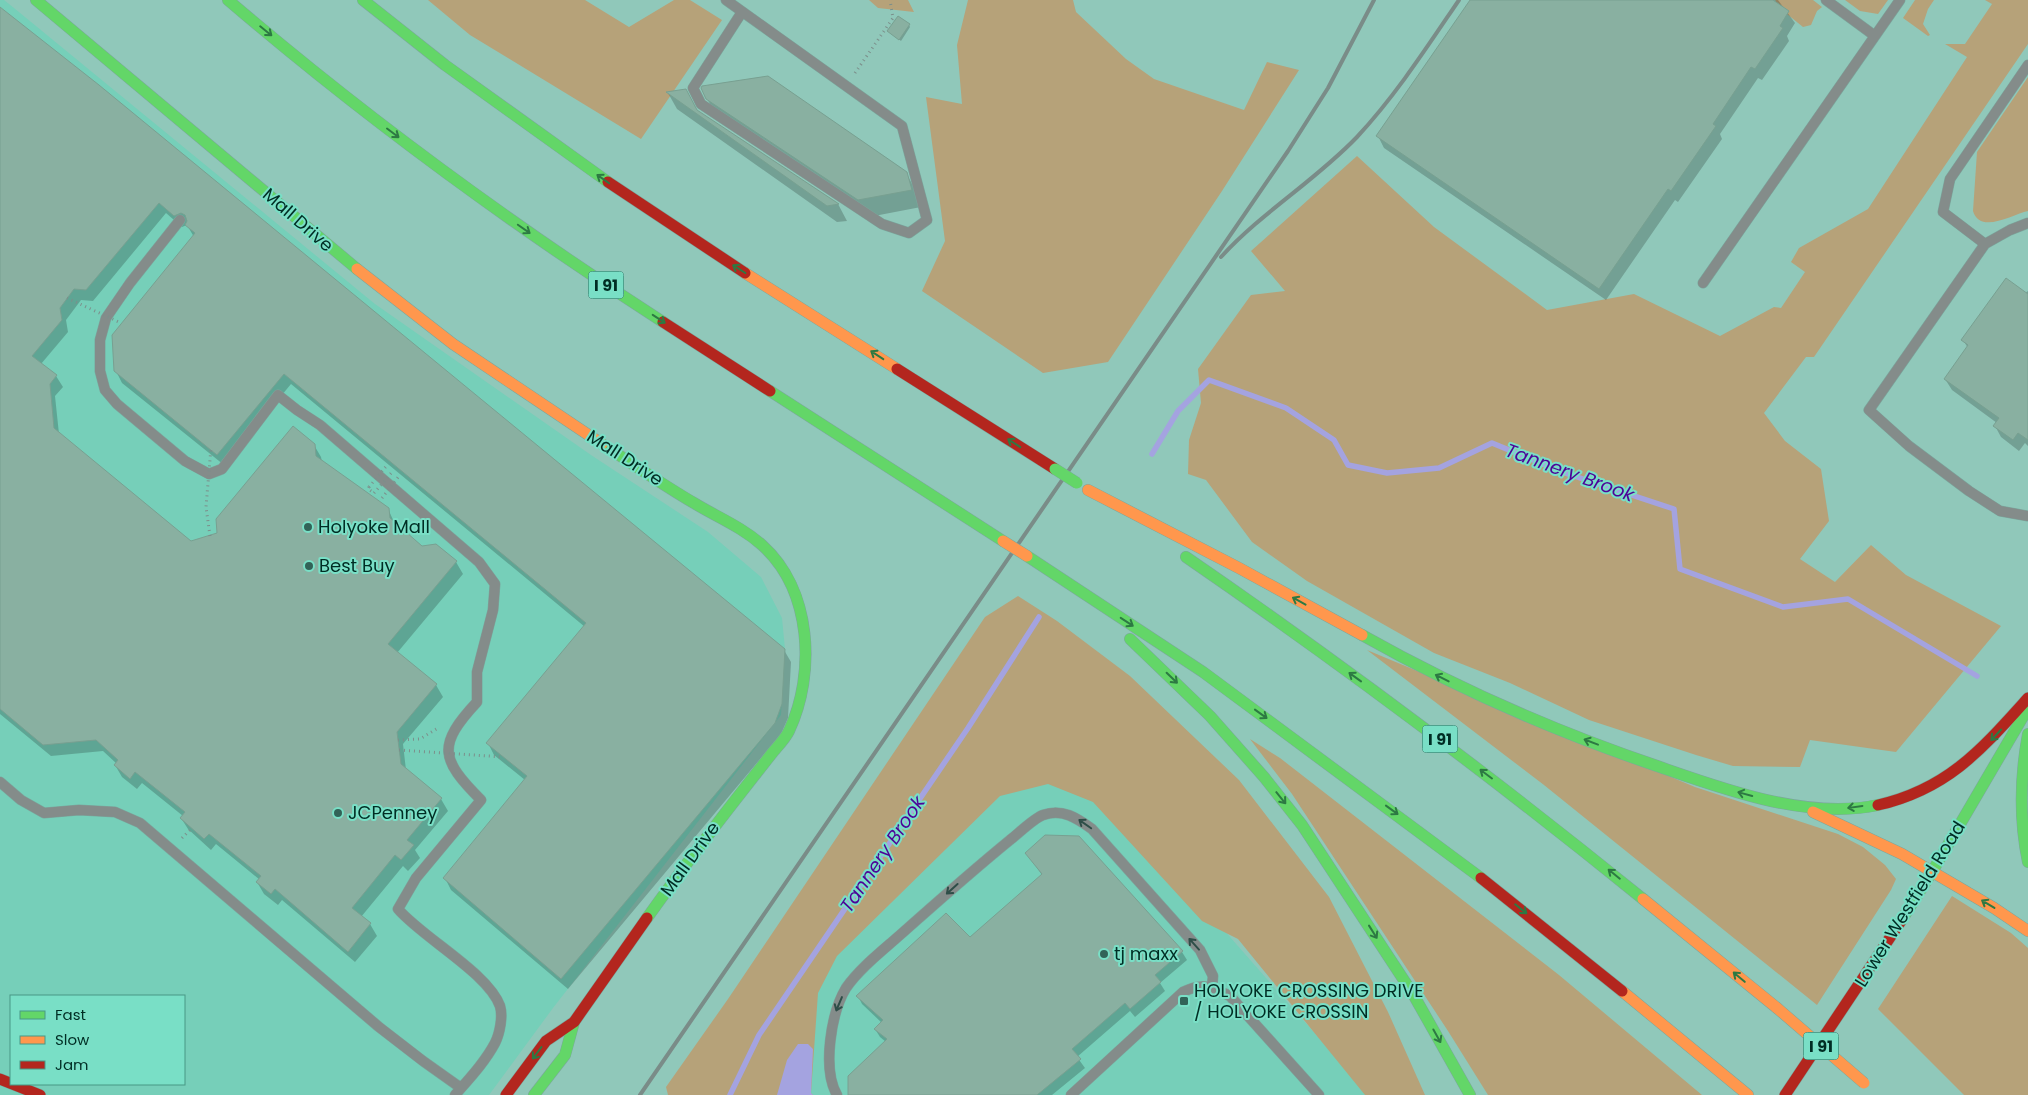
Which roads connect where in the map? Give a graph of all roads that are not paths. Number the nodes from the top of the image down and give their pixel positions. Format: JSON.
{"nodes":[{"id":1,"x":26,"y":0,"type":"edge"},
{"id":2,"x":36,"y":0,"type":"edge"},
{"id":3,"x":228,"y":0,"type":"edge"},
{"id":4,"x":363,"y":0,"type":"edge"},
{"id":5,"x":726,"y":0,"type":"edge"},
{"id":6,"x":1826,"y":0,"type":"edge"},
{"id":7,"x":1900,"y":0,"type":"edge"},
{"id":8,"x":742,"y":12,"type":"junction"},
{"id":9,"x":52,"y":15,"type":"junction"},
{"id":10,"x":1876,"y":36,"type":"junction"},
{"id":11,"x":2028,"y":64,"type":"edge"},
{"id":12,"x":180,"y":220,"type":"dead end"},
{"id":13,"x":2028,"y":223,"type":"edge"},
{"id":14,"x":1985,"y":244,"type":"junction"},
{"id":15,"x":1703,"y":283,"type":"dead end"},
{"id":16,"x":1088,"y":490,"type":"junction"},
{"id":17,"x":2028,"y":516,"type":"edge"},
{"id":18,"x":1057,"y":576,"type":"junction"},
{"id":19,"x":2028,"y":698,"type":"edge"},
{"id":20,"x":2028,"y":708,"type":"edge"},
{"id":21,"x":2028,"y":734,"type":"edge"},
{"id":22,"x":0,"y":782,"type":"edge"},
{"id":23,"x":1793,"y":805,"type":"junction"},
{"id":24,"x":2028,"y":862,"type":"edge"},
{"id":25,"x":1932,"y":872,"type":"junction"},
{"id":26,"x":2028,"y":931,"type":"edge"},
{"id":27,"x":1212,"y":987,"type":"junction"},
{"id":28,"x":574,"y":1022,"type":"junction"},
{"id":29,"x":15,"y":1085,"type":"edge"},
{"id":30,"x":1867,"y":1086,"type":"dead end"},
{"id":31,"x":458,"y":1091,"type":"edge"},
{"id":32,"x":40,"y":1095,"type":"edge"},
{"id":33,"x":506,"y":1095,"type":"edge"},
{"id":34,"x":534,"y":1095,"type":"edge"},
{"id":35,"x":837,"y":1095,"type":"edge"},
{"id":36,"x":1071,"y":1095,"type":"edge"},
{"id":37,"x":1319,"y":1095,"type":"edge"},
{"id":38,"x":1470,"y":1095,"type":"edge"},
{"id":39,"x":1748,"y":1095,"type":"edge"},
{"id":40,"x":1785,"y":1095,"type":"edge"}],
"edges":[{"from":1,"to":9,"type":"main road","name":"Mall Drive"},
{"from":2,"to":9,"type":"main road","name":"Mall Drive"},
{"from":3,"to":18,"type":"main road","number":"I 91","one_way":true,"bridge":true},
{"from":16,"to":4,"type":"main road","number":"I 91","one_way":true,"bridge":true},
{"from":5,"to":8,"type":"lane"},
{"from":6,"to":10,"type":"lane"},
{"from":7,"to":10,"type":"lane"},
{"from":8,"to":8,"type":"lane"},
{"from":9,"to":28,"type":"main road","name":"Mall Drive"},
{"from":10,"to":15,"type":"lane"},
{"from":11,"to":14,"type":"lane"},
{"from":12,"to":31,"type":"lane"},
{"from":13,"to":14,"type":"lane"},
{"from":14,"to":17,"type":"lane"},
{"from":23,"to":16,"type":"main road","one_way":true},
{"from":30,"to":16,"type":"main road","number":"I 91","one_way":true,"bridge":true},
{"from":18,"to":38,"type":"main road","one_way":true},
{"from":18,"to":39,"type":"main road","number":"I 91","one_way":true},
{"from":19,"to":23,"type":"main road","one_way":true},
{"from":20,"to":25,"type":"main road","name":"Lower Westfield Road"},
{"from":21,"to":24,"type":"main road"},
{"from":22,"to":31,"type":"lane"},
{"from":23,"to":25,"type":"main road"},
{"from":26,"to":25,"type":"main road","one_way":true},
{"from":25,"to":40,"type":"main road","name":"Lower Westfield Road"},
{"from":27,"to":35,"type":"lane","one_way":true},
{"from":27,"to":36,"type":"lane"},
{"from":27,"to":37,"type":"lane"},
{"from":28,"to":33,"type":"main road","name":"Mall Drive","one_way":true},
{"from":28,"to":34,"type":"main road","name":"Mall Drive"},
{"from":29,"to":32,"type":"main road"}]}
